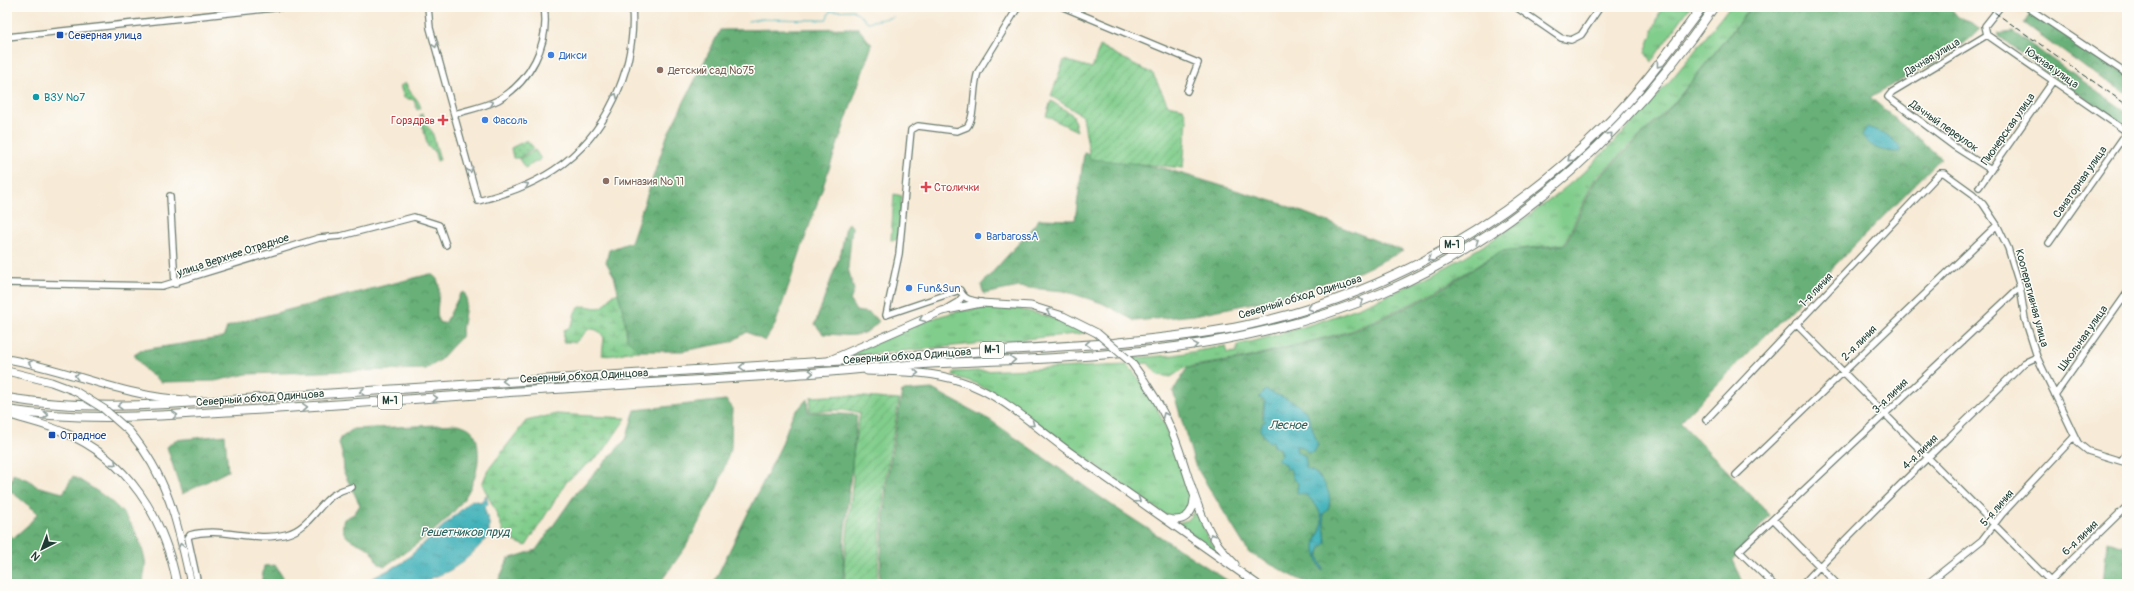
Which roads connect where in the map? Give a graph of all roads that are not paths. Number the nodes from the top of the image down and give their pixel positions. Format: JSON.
{"nodes":[{"id":1,"x":211,"y":7,"type":"edge"},
{"id":2,"x":283,"y":7,"type":"edge"},
{"id":3,"x":428,"y":7,"type":"edge"},
{"id":4,"x":544,"y":7,"type":"edge"},
{"id":5,"x":632,"y":7,"type":"edge"},
{"id":6,"x":1007,"y":7,"type":"edge"},
{"id":7,"x":1063,"y":7,"type":"edge"},
{"id":8,"x":1516,"y":7,"type":"edge"},
{"id":9,"x":1600,"y":7,"type":"edge"},
{"id":10,"x":1698,"y":7,"type":"edge"},
{"id":11,"x":1702,"y":7,"type":"edge"},
{"id":12,"x":1714,"y":7,"type":"edge"},
{"id":13,"x":1719,"y":7,"type":"edge"},
{"id":14,"x":2000,"y":7,"type":"edge"},
{"id":15,"x":1018,"y":8,"type":"edge"},
{"id":16,"x":2030,"y":8,"type":"edge"},
{"id":17,"x":210,"y":15,"type":"junction"},
{"id":18,"x":1682,"y":34,"type":"junction"},
{"id":19,"x":1987,"y":35,"type":"junction"},
{"id":20,"x":7,"y":37,"type":"edge"},
{"id":21,"x":1691,"y":40,"type":"junction"},
{"id":22,"x":2127,"y":74,"type":"edge"},
{"id":23,"x":2053,"y":81,"type":"junction"},
{"id":24,"x":1187,"y":91,"type":"dead end"},
{"id":25,"x":1888,"y":97,"type":"joint"},
{"id":26,"x":454,"y":114,"type":"junction"},
{"id":27,"x":2127,"y":132,"type":"edge"},
{"id":28,"x":1991,"y":170,"type":"junction"},
{"id":29,"x":1940,"y":173,"type":"joint"},
{"id":30,"x":1979,"y":188,"type":"dead end"},
{"id":31,"x":170,"y":196,"type":"dead end"},
{"id":32,"x":1997,"y":225,"type":"junction"},
{"id":33,"x":2049,"y":243,"type":"dead end"},
{"id":34,"x":446,"y":245,"type":"dead end"},
{"id":35,"x":7,"y":283,"type":"edge"},
{"id":36,"x":175,"y":284,"type":"junction"},
{"id":37,"x":2020,"y":287,"type":"junction"},
{"id":38,"x":2127,"y":292,"type":"edge"},
{"id":39,"x":963,"y":296,"type":"junction"},
{"id":40,"x":1000,"y":304,"type":"junction"},
{"id":41,"x":942,"y":311,"type":"junction"},
{"id":42,"x":1796,"y":324,"type":"junction"},
{"id":43,"x":2037,"y":357,"type":"junction"},
{"id":44,"x":7,"y":359,"type":"edge"},
{"id":45,"x":828,"y":361,"type":"junction"},
{"id":46,"x":7,"y":371,"type":"edge"},
{"id":47,"x":849,"y":371,"type":"junction"},
{"id":48,"x":1844,"y":372,"type":"junction"},
{"id":49,"x":2055,"y":395,"type":"junction"},
{"id":50,"x":7,"y":398,"type":"edge"},
{"id":51,"x":228,"y":400,"type":"junction"},
{"id":52,"x":7,"y":410,"type":"edge"},
{"id":53,"x":7,"y":414,"type":"edge"},
{"id":54,"x":1886,"y":415,"type":"junction"},
{"id":55,"x":1706,"y":420,"type":"dead end"},
{"id":56,"x":2074,"y":437,"type":"junction"},
{"id":57,"x":2127,"y":452,"type":"edge"},
{"id":58,"x":1929,"y":458,"type":"junction"},
{"id":59,"x":2120,"y":461,"type":"junction"},
{"id":60,"x":2127,"y":463,"type":"edge"},
{"id":61,"x":1736,"y":475,"type":"dead end"},
{"id":62,"x":352,"y":487,"type":"dead end"},
{"id":63,"x":1194,"y":493,"type":"junction"},
{"id":64,"x":2127,"y":506,"type":"edge"},
{"id":65,"x":1160,"y":515,"type":"junction"},
{"id":66,"x":1774,"y":520,"type":"junction"},
{"id":67,"x":1994,"y":524,"type":"junction"},
{"id":68,"x":1820,"y":566,"type":"junction"},
{"id":69,"x":2048,"y":583,"type":"edge"},
{"id":70,"x":177,"y":584,"type":"edge"},
{"id":71,"x":190,"y":584,"type":"edge"},
{"id":72,"x":198,"y":584,"type":"edge"},
{"id":73,"x":1257,"y":584,"type":"edge"},
{"id":74,"x":1773,"y":584,"type":"edge"},
{"id":75,"x":1803,"y":584,"type":"edge"},
{"id":76,"x":1837,"y":584,"type":"edge"},
{"id":77,"x":1927,"y":584,"type":"edge"}],
"edges":[{"from":1,"to":17,"type":"street"},
{"from":2,"to":17,"type":"street"},
{"from":3,"to":26,"type":"street","one_way":true},
{"from":26,"to":4,"type":"street","one_way":true},
{"from":26,"to":5,"type":"street","one_way":true},
{"from":6,"to":15,"type":"street"},
{"from":7,"to":24,"type":"street"},
{"from":8,"to":9,"type":"street"},
{"from":10,"to":18,"type":"main road"},
{"from":11,"to":18,"type":"highway","name":"Северный обход Одинцова","number":"М-1"},
{"from":12,"to":21,"type":"highway","name":"Северный обход Одинцова","number":"М-1"},
{"from":13,"to":21,"type":"main road"},
{"from":14,"to":19,"type":"street"},
{"from":15,"to":39,"type":"street"},
{"from":16,"to":22,"type":"street"},
{"from":17,"to":20,"type":"street"},
{"from":18,"to":45,"type":"highway","name":"Северный обход Одинцова","number":"М-1","one_way":true},
{"from":19,"to":23,"type":"street","name":"Южная улица"},
{"from":19,"to":25,"type":"street","name":"Дачная улица"},
{"from":47,"to":21,"type":"highway","name":"Северный обход Одинцова","number":"М-1","one_way":true},
{"from":23,"to":27,"type":"street","name":"Южная улица"},
{"from":23,"to":28,"type":"street","name":"Пионерская улица"},
{"from":25,"to":28,"type":"street","name":"Дачный переулок"},
{"from":27,"to":33,"type":"street","name":"Санаторная улица"},
{"from":28,"to":30,"type":"street","name":"Пионерская улица"},
{"from":29,"to":32,"type":"street","name":"Кооперативная улица"},
{"from":29,"to":42,"type":"street","name":"1-я линия"},
{"from":31,"to":36,"type":"street"},
{"from":32,"to":37,"type":"street","name":"Кооперативная улица"},
{"from":32,"to":48,"type":"street","name":"2-я линия"},
{"from":34,"to":36,"type":"street","name":"улица Верхнее Отрадное"},
{"from":35,"to":36,"type":"street","name":"улица Верхнее Отрадное"},
{"from":37,"to":43,"type":"street","name":"Кооперативная улица"},
{"from":37,"to":54,"type":"street","name":"3-я линия"},
{"from":38,"to":49,"type":"street","name":"Школьная улица"},
{"from":39,"to":40,"type":"street"},
{"from":39,"to":41,"type":"street"},
{"from":40,"to":41,"type":"main road","number":"М-1"},
{"from":63,"to":40,"type":"main road","number":"М-1","one_way":true,"bridge":true},
{"from":41,"to":45,"type":"main road","number":"М-1","one_way":true},
{"from":42,"to":48,"type":"street"},
{"from":42,"to":55,"type":"street","name":"1-я линия"},
{"from":43,"to":49,"type":"street","name":"Кооперативная улица"},
{"from":43,"to":58,"type":"street","name":"4-я линия"},
{"from":51,"to":44,"type":"main road","one_way":true},
{"from":45,"to":51,"type":"highway","name":"Северный обход Одинцова","number":"М-1","one_way":true},
{"from":71,"to":46,"type":"main road","one_way":true,"bridge":true},
{"from":52,"to":47,"type":"highway","name":"Северный обход Одинцова","number":"М-1","one_way":true},
{"from":47,"to":65,"type":"main road","number":"М-1","one_way":true},
{"from":48,"to":54,"type":"street"},
{"from":48,"to":61,"type":"street","name":"2-я линия"},
{"from":49,"to":56,"type":"street","name":"Кооперативная улица"},
{"from":51,"to":50,"type":"highway","name":"Северный обход Одинцова","number":"М-1","one_way":true},
{"from":53,"to":70,"type":"main road","one_way":true},
{"from":54,"to":58,"type":"street"},
{"from":54,"to":66,"type":"street","name":"3-я линия"},
{"from":56,"to":59,"type":"street","name":"Кооперативная улица"},
{"from":56,"to":67,"type":"street","name":"5-я линия"},
{"from":57,"to":59,"type":"street"},
{"from":58,"to":67,"type":"street"},
{"from":58,"to":68,"type":"street","name":"4-я линия"},
{"from":59,"to":60,"type":"street","name":"Кооперативная улица"},
{"from":62,"to":72,"type":"street"},
{"from":63,"to":65,"type":"main road"},
{"from":73,"to":63,"type":"main road","number":"М-1","one_way":true},
{"from":64,"to":69,"type":"street","name":"6-я линия"},
{"from":65,"to":73,"type":"main road","number":"М-1"},
{"from":66,"to":68,"type":"street"},
{"from":66,"to":74,"type":"street","name":"3-я линия"},
{"from":67,"to":69,"type":"street"},
{"from":67,"to":77,"type":"street","name":"5-я линия"},
{"from":68,"to":75,"type":"street","name":"4-я линия"},
{"from":68,"to":76,"type":"street"}]}
